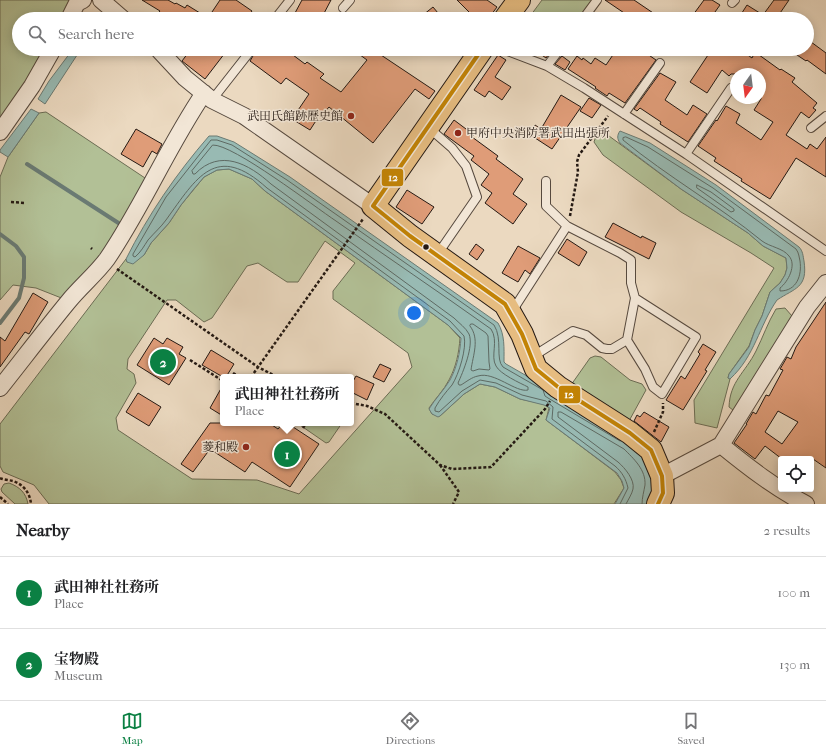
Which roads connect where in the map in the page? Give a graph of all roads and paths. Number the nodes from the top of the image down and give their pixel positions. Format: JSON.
{"nodes":[{"id":1,"x":101,"y":0,"type":"edge"},
{"id":2,"x":290,"y":0,"type":"edge"},
{"id":3,"x":350,"y":0,"type":"edge"},
{"id":4,"x":519,"y":0,"type":"edge"},
{"id":5,"x":597,"y":0,"type":"edge"},
{"id":6,"x":77,"y":1,"type":"edge"},
{"id":7,"x":343,"y":8,"type":"dead end"},
{"id":8,"x":72,"y":12,"type":"edge"},
{"id":9,"x":115,"y":12,"type":"edge"},
{"id":10,"x":281,"y":12,"type":"edge"},
{"id":11,"x":510,"y":12,"type":"edge"},
{"id":12,"x":588,"y":12,"type":"edge"},
{"id":13,"x":49,"y":56,"type":"edge"},
{"id":14,"x":165,"y":56,"type":"edge"},
{"id":15,"x":246,"y":56,"type":"edge"},
{"id":16,"x":477,"y":56,"type":"edge"},
{"id":17,"x":521,"y":56,"type":"edge"},
{"id":18,"x":555,"y":56,"type":"edge"},
{"id":19,"x":660,"y":62,"type":"dead end"},
{"id":20,"x":547,"y":66,"type":"junction"},
{"id":21,"x":730,"y":89,"type":"edge"},
{"id":22,"x":208,"y":97,"type":"junction"},
{"id":23,"x":615,"y":107,"type":"junction"},
{"id":24,"x":624,"y":114,"type":"junction"},
{"id":25,"x":826,"y":116,"type":"edge"},
{"id":26,"x":428,"y":127,"type":"junction"},
{"id":27,"x":811,"y":128,"type":"dead end"},
{"id":28,"x":0,"y":132,"type":"edge"},
{"id":29,"x":686,"y":154,"type":"junction"},
{"id":30,"x":546,"y":181,"type":"dead end"},
{"id":31,"x":11,"y":202,"type":"dead end"},
{"id":32,"x":25,"y":203,"type":"dead end"},
{"id":33,"x":373,"y":206,"type":"junction"},
{"id":34,"x":359,"y":225,"type":"dead end"},
{"id":35,"x":568,"y":226,"type":"junction"},
{"id":36,"x":826,"y":251,"type":"edge"},
{"id":37,"x":437,"y":255,"type":"junction"},
{"id":38,"x":106,"y":260,"type":"junction"},
{"id":39,"x":826,"y":283,"type":"edge"},
{"id":40,"x":634,"y":298,"type":"junction"},
{"id":41,"x":510,"y":314,"type":"junction"},
{"id":42,"x":627,"y":340,"type":"junction"},
{"id":43,"x":531,"y":357,"type":"junction"},
{"id":44,"x":190,"y":360,"type":"dead end"},
{"id":45,"x":258,"y":366,"type":"junction"},
{"id":46,"x":253,"y":374,"type":"edge"},
{"id":47,"x":272,"y":374,"type":"edge"},
{"id":48,"x":220,"y":379,"type":"edge"},
{"id":49,"x":0,"y":388,"type":"edge"},
{"id":50,"x":662,"y":394,"type":"junction"},
{"id":51,"x":354,"y":404,"type":"edge"},
{"id":52,"x":545,"y":409,"type":"dead end"},
{"id":53,"x":721,"y":445,"type":"junction"},
{"id":54,"x":646,"y":446,"type":"junction"},
{"id":55,"x":440,"y":465,"type":"junction"},
{"id":56,"x":662,"y":476,"type":"junction"},
{"id":57,"x":0,"y":479,"type":"edge"},
{"id":58,"x":0,"y":497,"type":"edge"},
{"id":59,"x":660,"y":503,"type":"edge"},
{"id":60,"x":8,"y":504,"type":"edge"},
{"id":61,"x":31,"y":504,"type":"edge"},
{"id":62,"x":453,"y":504,"type":"edge"},
{"id":63,"x":806,"y":504,"type":"edge"}],
"edges":[{"from":1,"to":9,"type":"street"},
{"from":2,"to":10,"type":"lane"},
{"from":3,"to":7,"type":"lane"},
{"from":4,"to":11,"type":"main road"},
{"from":5,"to":12,"type":"lane"},
{"from":6,"to":8,"type":"street"},
{"from":13,"to":28,"type":"street"},
{"from":14,"to":22,"type":"street"},
{"from":15,"to":22,"type":"lane"},
{"from":16,"to":26,"type":"main road"},
{"from":17,"to":20,"type":"lane"},
{"from":18,"to":20,"type":"lane"},
{"from":19,"to":24,"type":"lane"},
{"from":20,"to":23,"type":"lane"},
{"from":21,"to":29,"type":"lane"},
{"from":22,"to":33,"type":"street"},
{"from":22,"to":38,"type":"street"},
{"from":23,"to":24,"type":"lane"},
{"from":23,"to":35,"type":"path"},
{"from":24,"to":29,"type":"lane"},
{"from":25,"to":27,"type":"lane"},
{"from":26,"to":33,"type":"main road"},
{"from":26,"to":37,"type":"lane"},
{"from":29,"to":36,"type":"lane"},
{"from":30,"to":35,"type":"lane"},
{"from":31,"to":32,"type":"path"},
{"from":33,"to":37,"type":"main road"},
{"from":34,"to":45,"type":"path"},
{"from":35,"to":40,"type":"lane"},
{"from":35,"to":41,"type":"lane"},
{"from":37,"to":41,"type":"main road"},
{"from":38,"to":45,"type":"path"},
{"from":38,"to":49,"type":"street"},
{"from":39,"to":53,"type":"street"},
{"from":40,"to":42,"type":"lane"},
{"from":40,"to":50,"type":"lane"},
{"from":41,"to":43,"type":"main road"},
{"from":42,"to":43,"type":"lane"},
{"from":42,"to":50,"type":"lane"},
{"from":43,"to":54,"type":"main road"},
{"from":44,"to":48,"type":"path"},
{"from":45,"to":46,"type":"path"},
{"from":45,"to":47,"type":"path"},
{"from":50,"to":54,"type":"path"},
{"from":51,"to":55,"type":"path"},
{"from":52,"to":55,"type":"path"},
{"from":53,"to":56,"type":"street"},
{"from":53,"to":63,"type":"street"},
{"from":54,"to":56,"type":"main road"},
{"from":55,"to":62,"type":"path"},
{"from":56,"to":59,"type":"main road"},
{"from":57,"to":61,"type":"path"},
{"from":58,"to":60,"type":"path"}]}
